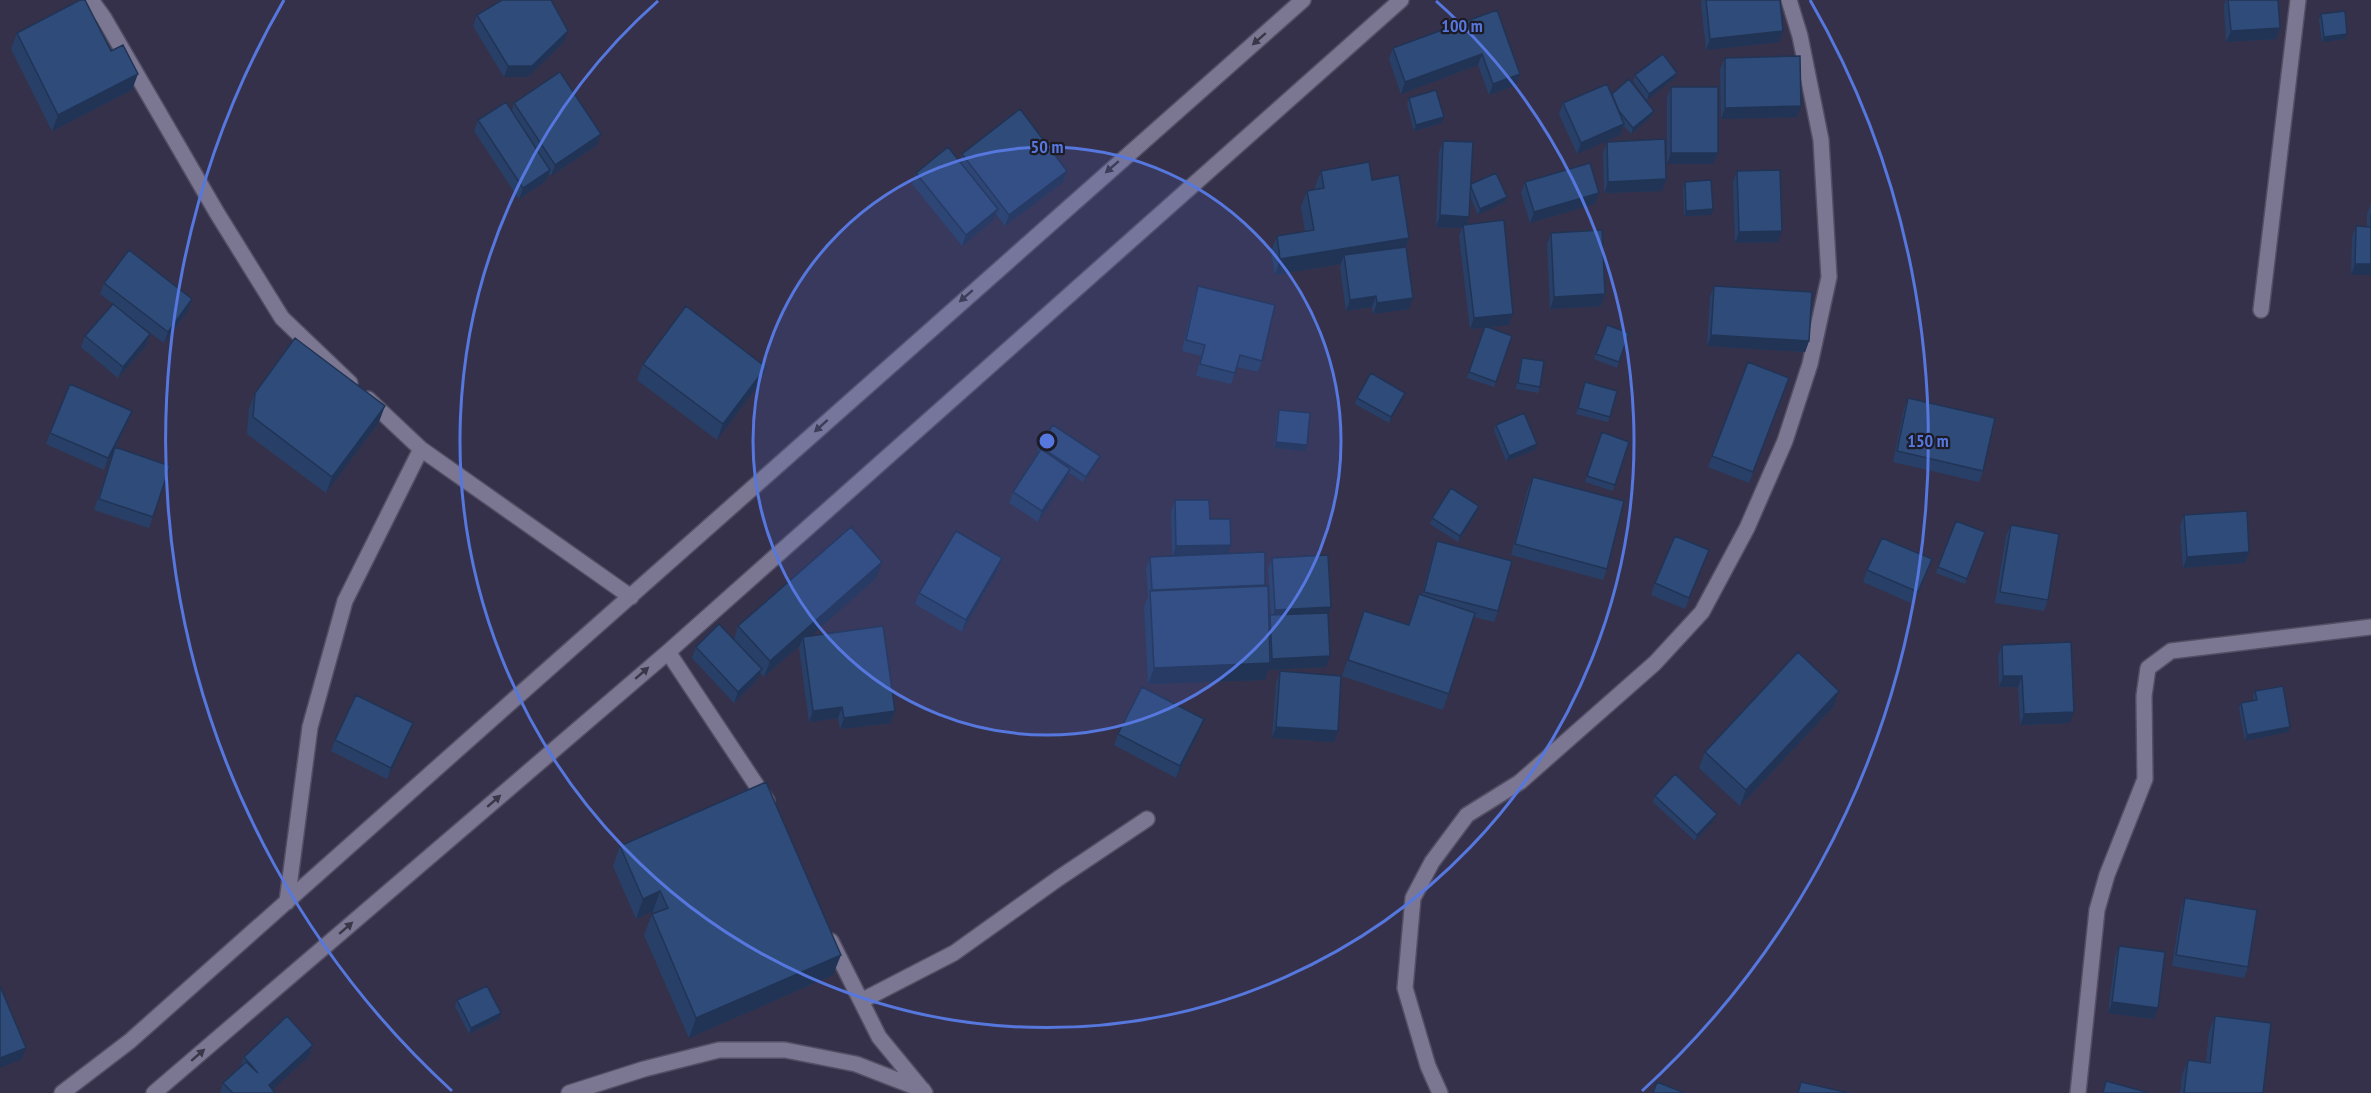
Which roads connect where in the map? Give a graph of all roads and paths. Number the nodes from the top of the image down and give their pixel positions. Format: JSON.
{"nodes":[{"id":1,"x":91,"y":0,"type":"edge"},
{"id":2,"x":1303,"y":0,"type":"edge"},
{"id":3,"x":1401,"y":0,"type":"edge"},
{"id":4,"x":1789,"y":0,"type":"edge"},
{"id":5,"x":2298,"y":0,"type":"edge"},
{"id":6,"x":2261,"y":310,"type":"dead end"},
{"id":7,"x":421,"y":449,"type":"junction"},
{"id":8,"x":631,"y":597,"type":"junction"},
{"id":9,"x":2371,"y":627,"type":"edge"},
{"id":10,"x":668,"y":652,"type":"junction"},
{"id":11,"x":776,"y":817,"type":"edge"},
{"id":12,"x":1147,"y":819,"type":"dead end"},
{"id":13,"x":287,"y":902,"type":"junction"},
{"id":14,"x":823,"y":925,"type":"edge"},
{"id":15,"x":861,"y":1001,"type":"junction"},
{"id":16,"x":926,"y":1092,"type":"edge"},
{"id":17,"x":62,"y":1093,"type":"edge"},
{"id":18,"x":154,"y":1093,"type":"edge"},
{"id":19,"x":569,"y":1093,"type":"edge"},
{"id":20,"x":1440,"y":1093,"type":"edge"},
{"id":21,"x":2078,"y":1093,"type":"edge"}],
"edges":[{"from":1,"to":7,"type":"street"},
{"from":2,"to":8,"type":"street","one_way":true},
{"from":3,"to":10,"type":"street"},
{"from":4,"to":20,"type":"street"},
{"from":5,"to":6,"type":"street"},
{"from":7,"to":8,"type":"street"},
{"from":7,"to":13,"type":"street"},
{"from":8,"to":13,"type":"street"},
{"from":9,"to":21,"type":"street"},
{"from":10,"to":11,"type":"street"},
{"from":18,"to":10,"type":"street","one_way":true},
{"from":12,"to":15,"type":"street"},
{"from":13,"to":17,"type":"street"},
{"from":14,"to":15,"type":"street"},
{"from":15,"to":16,"type":"street"},
{"from":16,"to":19,"type":"street"}]}
